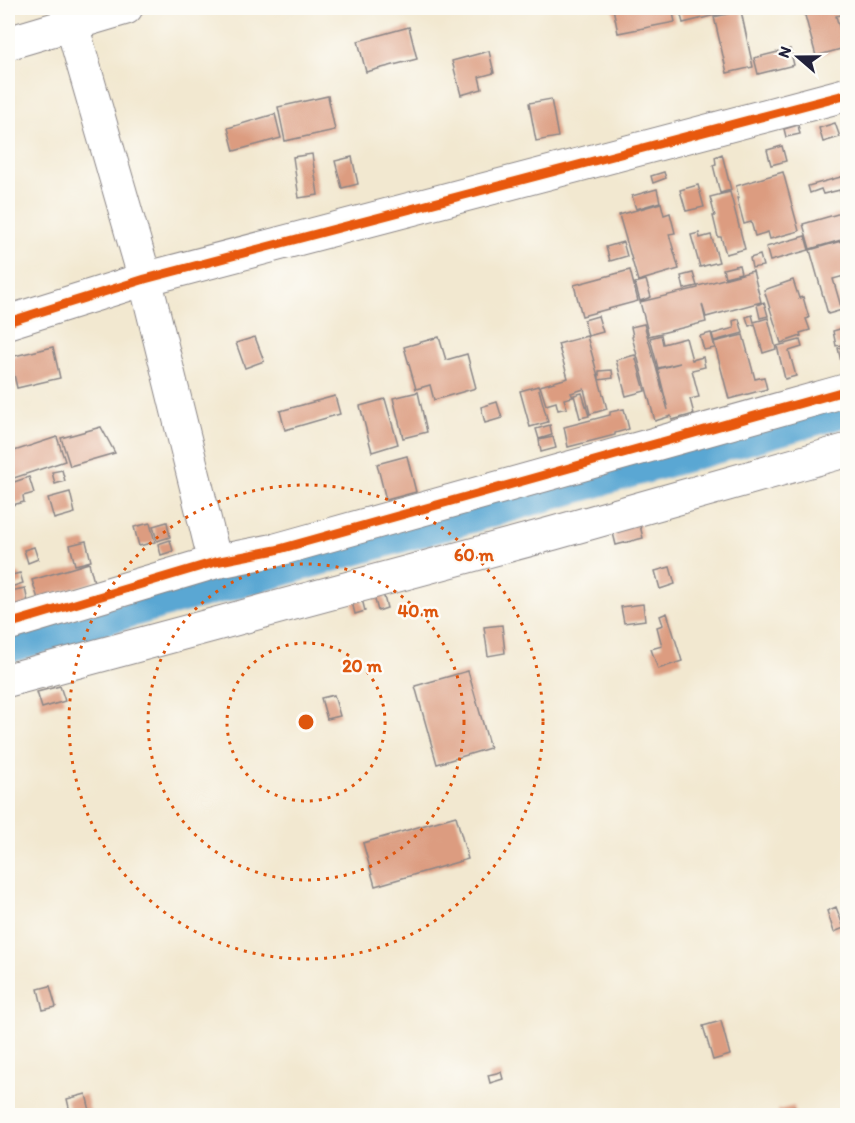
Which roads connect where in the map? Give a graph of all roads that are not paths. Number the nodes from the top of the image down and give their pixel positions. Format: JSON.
{"nodes":[{"id":1,"x":126,"y":8,"type":"edge"},
{"id":2,"x":68,"y":16,"type":"edge"},
{"id":3,"x":8,"y":43,"type":"edge"},
{"id":4,"x":848,"y":94,"type":"edge"},
{"id":5,"x":145,"y":279,"type":"junction"},
{"id":6,"x":8,"y":322,"type":"edge"},
{"id":7,"x":848,"y":390,"type":"edge"},
{"id":8,"x":848,"y":450,"type":"edge"},
{"id":9,"x":215,"y":562,"type":"junction"},
{"id":10,"x":8,"y":624,"type":"edge"},
{"id":11,"x":8,"y":680,"type":"edge"}],
"edges":[{"from":1,"to":2,"type":"street"},
{"from":2,"to":3,"type":"street"},
{"from":2,"to":5,"type":"street"},
{"from":4,"to":5,"type":"street"},
{"from":5,"to":6,"type":"street"},
{"from":5,"to":9,"type":"street"},
{"from":7,"to":9,"type":"street"},
{"from":8,"to":11,"type":"street"},
{"from":9,"to":10,"type":"street"}]}
